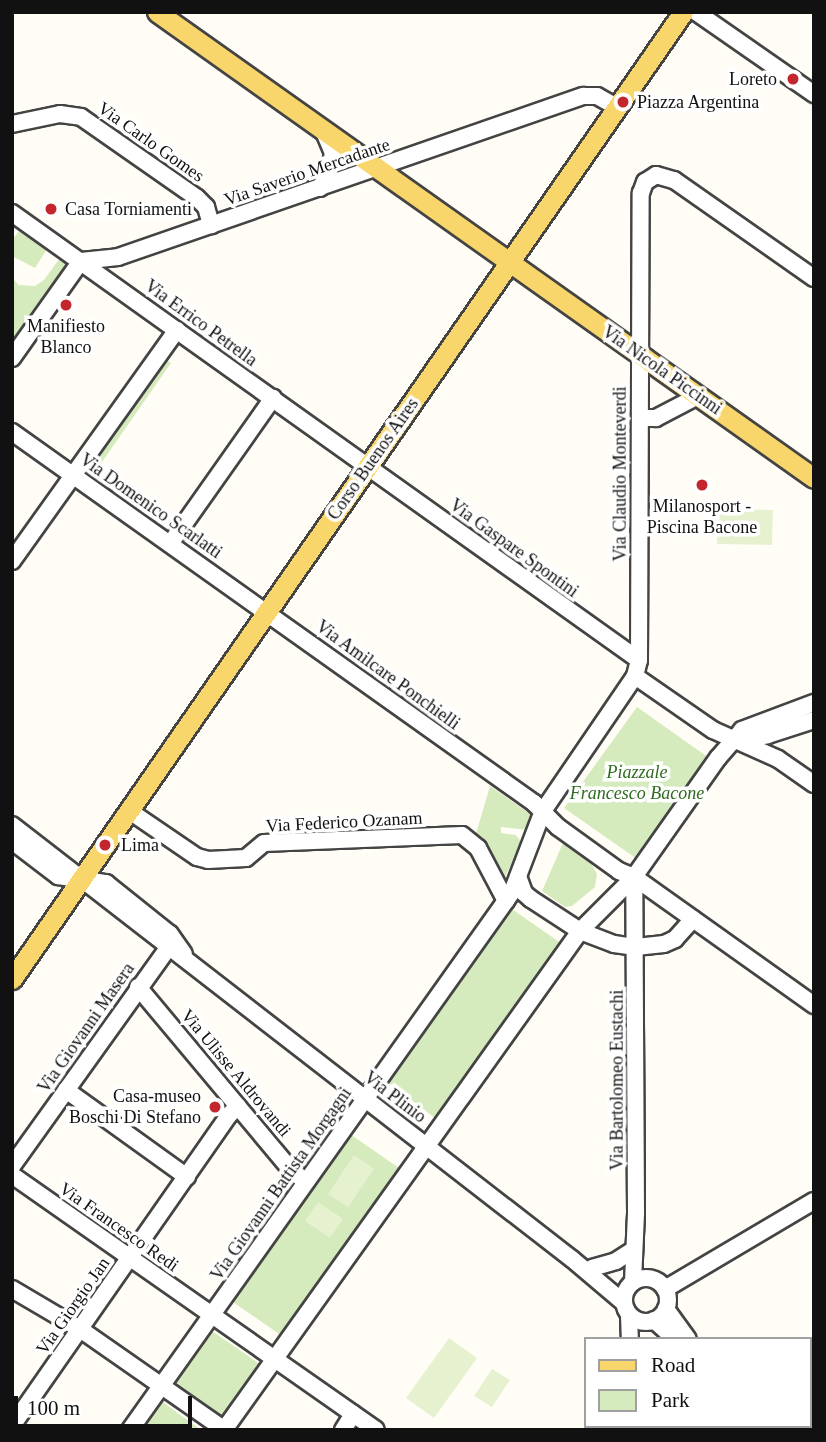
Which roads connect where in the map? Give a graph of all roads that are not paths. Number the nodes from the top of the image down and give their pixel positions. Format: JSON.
{"nodes":[{"id":1,"x":158,"y":12,"type":"edge"},
{"id":2,"x":683,"y":12,"type":"edge"},
{"id":3,"x":696,"y":12,"type":"edge"},
{"id":4,"x":814,"y":94,"type":"edge"},
{"id":5,"x":617,"y":107,"type":"junction"},
{"id":6,"x":12,"y":124,"type":"edge"},
{"id":7,"x":324,"y":132,"type":"junction"},
{"id":8,"x":377,"y":170,"type":"junction"},
{"id":9,"x":320,"y":188,"type":"junction"},
{"id":10,"x":14,"y":219,"type":"edge"},
{"id":11,"x":211,"y":225,"type":"junction"},
{"id":12,"x":81,"y":261,"type":"junction"},
{"id":13,"x":509,"y":262,"type":"junction"},
{"id":14,"x":814,"y":278,"type":"edge"},
{"id":15,"x":177,"y":330,"type":"junction"},
{"id":16,"x":640,"y":355,"type":"junction"},
{"id":17,"x":12,"y":358,"type":"edge"},
{"id":18,"x":698,"y":396,"type":"junction"},
{"id":19,"x":273,"y":398,"type":"junction"},
{"id":20,"x":640,"y":418,"type":"junction"},
{"id":21,"x":12,"y":432,"type":"edge"},
{"id":22,"x":368,"y":466,"type":"junction"},
{"id":23,"x":74,"y":475,"type":"junction"},
{"id":24,"x":814,"y":478,"type":"edge"},
{"id":25,"x":170,"y":544,"type":"junction"},
{"id":26,"x":12,"y":561,"type":"edge"},
{"id":27,"x":267,"y":612,"type":"junction"},
{"id":28,"x":637,"y":668,"type":"junction"},
{"id":29,"x":814,"y":703,"type":"edge"},
{"id":30,"x":814,"y":720,"type":"edge"},
{"id":31,"x":733,"y":741,"type":"junction"},
{"id":32,"x":814,"y":784,"type":"edge"},
{"id":33,"x":543,"y":811,"type":"junction"},
{"id":34,"x":131,"y":812,"type":"junction"},
{"id":35,"x":12,"y":825,"type":"edge"},
{"id":36,"x":12,"y":841,"type":"edge"},
{"id":37,"x":634,"y":877,"type":"junction"},
{"id":38,"x":85,"y":880,"type":"junction"},
{"id":39,"x":512,"y":891,"type":"junction"},
{"id":40,"x":693,"y":919,"type":"junction"},
{"id":41,"x":580,"y":931,"type":"junction"},
{"id":42,"x":169,"y":947,"type":"junction"},
{"id":43,"x":636,"y":947,"type":"junction"},
{"id":44,"x":190,"y":963,"type":"junction"},
{"id":45,"x":12,"y":979,"type":"edge"},
{"id":46,"x":138,"y":987,"type":"junction"},
{"id":47,"x":814,"y":1005,"type":"edge"},
{"id":48,"x":66,"y":1090,"type":"junction"},
{"id":49,"x":365,"y":1098,"type":"junction"},
{"id":50,"x":238,"y":1107,"type":"junction"},
{"id":51,"x":426,"y":1146,"type":"junction"},
{"id":52,"x":12,"y":1166,"type":"edge"},
{"id":53,"x":12,"y":1175,"type":"edge"},
{"id":54,"x":187,"y":1177,"type":"junction"},
{"id":55,"x":305,"y":1181,"type":"junction"},
{"id":56,"x":814,"y":1201,"type":"edge"},
{"id":57,"x":636,"y":1212,"type":"junction"},
{"id":58,"x":633,"y":1250,"type":"junction"},
{"id":59,"x":130,"y":1259,"type":"junction"},
{"id":60,"x":572,"y":1259,"type":"junction"},
{"id":61,"x":592,"y":1268,"type":"junction"},
{"id":62,"x":631,"y":1284,"type":"junction"},
{"id":63,"x":659,"y":1284,"type":"junction"},
{"id":64,"x":12,"y":1289,"type":"edge"},
{"id":65,"x":626,"y":1309,"type":"junction"},
{"id":66,"x":211,"y":1315,"type":"junction"},
{"id":67,"x":656,"y":1317,"type":"junction"},
{"id":68,"x":80,"y":1329,"type":"junction"},
{"id":69,"x":630,"y":1337,"type":"edge"},
{"id":70,"x":645,"y":1337,"type":"edge"},
{"id":71,"x":673,"y":1337,"type":"edge"},
{"id":72,"x":685,"y":1337,"type":"edge"},
{"id":73,"x":274,"y":1359,"type":"junction"},
{"id":74,"x":162,"y":1385,"type":"junction"},
{"id":75,"x":353,"y":1414,"type":"junction"},
{"id":76,"x":12,"y":1426,"type":"edge"},
{"id":77,"x":130,"y":1430,"type":"edge"},
{"id":78,"x":224,"y":1430,"type":"edge"},
{"id":79,"x":342,"y":1430,"type":"edge"},
{"id":80,"x":376,"y":1430,"type":"edge"}],
"edges":[{"from":1,"to":7,"type":"main road","name":"Via Nicola Piccinni"},
{"from":2,"to":5,"type":"main road"},
{"from":3,"to":4,"type":"street"},
{"from":5,"to":8,"type":"street","name":"Via Saverio Mercadante"},
{"from":5,"to":13,"type":"main road","name":"Corso Buenos Aires"},
{"from":6,"to":11,"type":"street","name":"Via Carlo Gomes"},
{"from":7,"to":8,"type":"main road","name":"Via Nicola Piccinni"},
{"from":7,"to":9,"type":"street"},
{"from":8,"to":9,"type":"street","name":"Via Saverio Mercadante"},
{"from":8,"to":13,"type":"main road","name":"Via Nicola Piccinni"},
{"from":9,"to":11,"type":"street","name":"Via Saverio Mercadante"},
{"from":10,"to":12,"type":"street","name":"Via Errico Petrella"},
{"from":11,"to":12,"type":"street","name":"Via Saverio Mercadante"},
{"from":12,"to":15,"type":"street","name":"Via Errico Petrella"},
{"from":12,"to":17,"type":"street"},
{"from":13,"to":16,"type":"main road","name":"Via Nicola Piccinni"},
{"from":13,"to":22,"type":"main road","name":"Corso Buenos Aires"},
{"from":14,"to":16,"type":"street","name":"Via Claudio Monteverdi"},
{"from":15,"to":19,"type":"street","name":"Via Errico Petrella"},
{"from":15,"to":23,"type":"street"},
{"from":16,"to":18,"type":"main road","name":"Via Nicola Piccinni"},
{"from":16,"to":20,"type":"street","name":"Via Claudio Monteverdi"},
{"from":18,"to":20,"type":"street"},
{"from":18,"to":24,"type":"main road","name":"Via Nicola Piccinni"},
{"from":19,"to":22,"type":"street","name":"Via Errico Petrella"},
{"from":19,"to":25,"type":"street"},
{"from":20,"to":28,"type":"street","name":"Via Claudio Monteverdi"},
{"from":21,"to":23,"type":"street","name":"Via Domenico Scarlatti"},
{"from":22,"to":27,"type":"main road","name":"Corso Buenos Aires"},
{"from":22,"to":28,"type":"street","name":"Via Gaspare Spontini"},
{"from":23,"to":25,"type":"street","name":"Via Domenico Scarlatti"},
{"from":23,"to":26,"type":"street"},
{"from":25,"to":27,"type":"street","name":"Via Domenico Scarlatti"},
{"from":27,"to":33,"type":"street","name":"Via Amilcare Ponchielli"},
{"from":27,"to":34,"type":"main road","name":"Corso Buenos Aires"},
{"from":28,"to":31,"type":"street"},
{"from":28,"to":33,"type":"street"},
{"from":29,"to":31,"type":"street"},
{"from":30,"to":31,"type":"street"},
{"from":31,"to":32,"type":"street"},
{"from":31,"to":37,"type":"street"},
{"from":33,"to":37,"type":"street"},
{"from":33,"to":39,"type":"street"},
{"from":34,"to":38,"type":"main road","name":"Corso Buenos Aires"},
{"from":34,"to":39,"type":"street","name":"Via Federico Ozanam"},
{"from":35,"to":38,"type":"street"},
{"from":36,"to":38,"type":"street"},
{"from":37,"to":40,"type":"street"},
{"from":37,"to":41,"type":"street"},
{"from":37,"to":43,"type":"street"},
{"from":38,"to":42,"type":"street","name":"Via Plinio"},
{"from":38,"to":44,"type":"street","name":"Via Plinio"},
{"from":38,"to":45,"type":"main road"},
{"from":39,"to":41,"type":"street"},
{"from":39,"to":49,"type":"street","name":"Via Giovanni Battista Morgagni"},
{"from":40,"to":43,"type":"street"},
{"from":40,"to":47,"type":"street"},
{"from":41,"to":43,"type":"street"},
{"from":41,"to":51,"type":"street"},
{"from":42,"to":44,"type":"street","name":"Via Plinio"},
{"from":42,"to":46,"type":"street","name":"Via Giovanni Masera"},
{"from":43,"to":57,"type":"street","name":"Via Bartolomeo Eustachi"},
{"from":44,"to":49,"type":"street","name":"Via Plinio"},
{"from":46,"to":48,"type":"street","name":"Via Giovanni Masera"},
{"from":46,"to":50,"type":"street","name":"Via Ulisse Aldrovandi"},
{"from":48,"to":52,"type":"street","name":"Via Giovanni Masera"},
{"from":48,"to":54,"type":"street"},
{"from":49,"to":51,"type":"street","name":"Via Plinio"},
{"from":49,"to":55,"type":"street","name":"Via Giovanni Battista Morgagni"},
{"from":50,"to":54,"type":"street","name":"Via Giorgio Jan"},
{"from":50,"to":55,"type":"street","name":"Via Ulisse Aldrovandi"},
{"from":51,"to":60,"type":"street","name":"Via Plinio"},
{"from":51,"to":73,"type":"street"},
{"from":53,"to":59,"type":"street","name":"Via Francesco Redi"},
{"from":54,"to":59,"type":"street","name":"Via Giorgio Jan"},
{"from":55,"to":66,"type":"street","name":"Via Giovanni Battista Morgagni"},
{"from":56,"to":63,"type":"street"},
{"from":57,"to":58,"type":"street","name":"Via Bartolomeo Eustachi"},
{"from":57,"to":63,"type":"street","name":"Via Bartolomeo Eustachi"},
{"from":58,"to":61,"type":"street"},
{"from":58,"to":62,"type":"street","name":"Via Bartolomeo Eustachi"},
{"from":59,"to":66,"type":"street","name":"Via Francesco Redi"},
{"from":59,"to":68,"type":"street","name":"Via Giorgio Jan"},
{"from":60,"to":61,"type":"street","name":"Via Plinio"},
{"from":60,"to":65,"type":"street","name":"Via Plinio"},
{"from":61,"to":62,"type":"street","name":"Via Plinio"},
{"from":62,"to":63,"type":"street"},
{"from":62,"to":65,"type":"street","name":"Via Bartolomeo Eustachi"},
{"from":63,"to":67,"type":"street","name":"Via Bartolomeo Eustachi"},
{"from":64,"to":68,"type":"street"},
{"from":65,"to":67,"type":"street"},
{"from":65,"to":69,"type":"street","name":"Via Bartolomeo Eustachi"},
{"from":66,"to":73,"type":"street","name":"Via Francesco Redi"},
{"from":66,"to":74,"type":"street","name":"Via Giovanni Battista Morgagni"},
{"from":67,"to":70,"type":"street","name":"Via Bartolomeo Eustachi"},
{"from":67,"to":71,"type":"street"},
{"from":67,"to":72,"type":"street"},
{"from":68,"to":74,"type":"street"},
{"from":68,"to":76,"type":"street","name":"Via Giorgio Jan"},
{"from":73,"to":75,"type":"street","name":"Via Francesco Redi"},
{"from":73,"to":78,"type":"street"},
{"from":74,"to":77,"type":"street","name":"Via Giovanni Battista Morgagni"},
{"from":74,"to":78,"type":"street"},
{"from":75,"to":79,"type":"street"},
{"from":75,"to":80,"type":"street","name":"Via Francesco Redi"}]}
